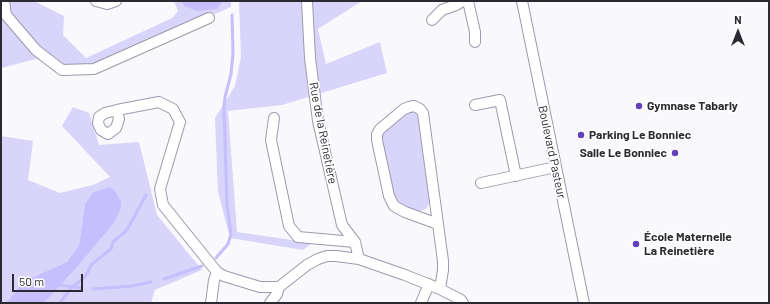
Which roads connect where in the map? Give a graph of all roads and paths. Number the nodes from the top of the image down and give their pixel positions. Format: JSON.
{"nodes":[{"id":1,"x":4,"y":1,"type":"edge"},
{"id":2,"x":96,"y":1,"type":"edge"},
{"id":3,"x":116,"y":1,"type":"edge"},
{"id":4,"x":307,"y":1,"type":"edge"},
{"id":5,"x":463,"y":1,"type":"edge"},
{"id":6,"x":468,"y":1,"type":"edge"},
{"id":7,"x":522,"y":1,"type":"edge"},
{"id":8,"x":209,"y":18,"type":"dead end"},
{"id":9,"x":432,"y":20,"type":"dead end"},
{"id":10,"x":475,"y":42,"type":"dead end"},
{"id":11,"x":474,"y":105,"type":"dead end"},
{"id":12,"x":117,"y":110,"type":"dead end"},
{"id":13,"x":274,"y":118,"type":"dead end"},
{"id":14,"x":556,"y":168,"type":"junction"},
{"id":15,"x":516,"y":176,"type":"junction"},
{"id":16,"x":481,"y":183,"type":"dead end"},
{"id":17,"x":438,"y":224,"type":"junction"},
{"id":18,"x":355,"y":242,"type":"junction"},
{"id":19,"x":359,"y":259,"type":"junction"},
{"id":20,"x":217,"y":272,"type":"junction"},
{"id":21,"x":429,"y":284,"type":"junction"},
{"id":22,"x":279,"y":287,"type":"junction"},
{"id":23,"x":440,"y":288,"type":"junction"},
{"id":24,"x":211,"y":303,"type":"edge"},
{"id":25,"x":270,"y":303,"type":"edge"},
{"id":26,"x":421,"y":303,"type":"edge"},
{"id":27,"x":463,"y":303,"type":"edge"},
{"id":28,"x":584,"y":303,"type":"edge"}],
"edges":[{"from":1,"to":8,"type":"street"},
{"from":2,"to":3,"type":"street"},
{"from":4,"to":18,"type":"street","name":"Rue de la Reinetière"},
{"from":5,"to":9,"type":"street"},
{"from":6,"to":10,"type":"street"},
{"from":7,"to":14,"type":"street","name":"Boulevard Pasteur"},
{"from":11,"to":15,"type":"street"},
{"from":12,"to":20,"type":"street"},
{"from":13,"to":18,"type":"street"},
{"from":14,"to":15,"type":"street"},
{"from":14,"to":28,"type":"street","name":"Boulevard Pasteur"},
{"from":15,"to":16,"type":"street"},
{"from":17,"to":17,"type":"street"},
{"from":17,"to":23,"type":"street"},
{"from":18,"to":19,"type":"street","name":"Rue de la Reinetière"},
{"from":19,"to":21,"type":"street"},
{"from":19,"to":22,"type":"street"},
{"from":20,"to":22,"type":"street"},
{"from":20,"to":24,"type":"street"},
{"from":21,"to":23,"type":"street"},
{"from":21,"to":26,"type":"street"},
{"from":22,"to":25,"type":"street"},
{"from":23,"to":27,"type":"street"}]}
